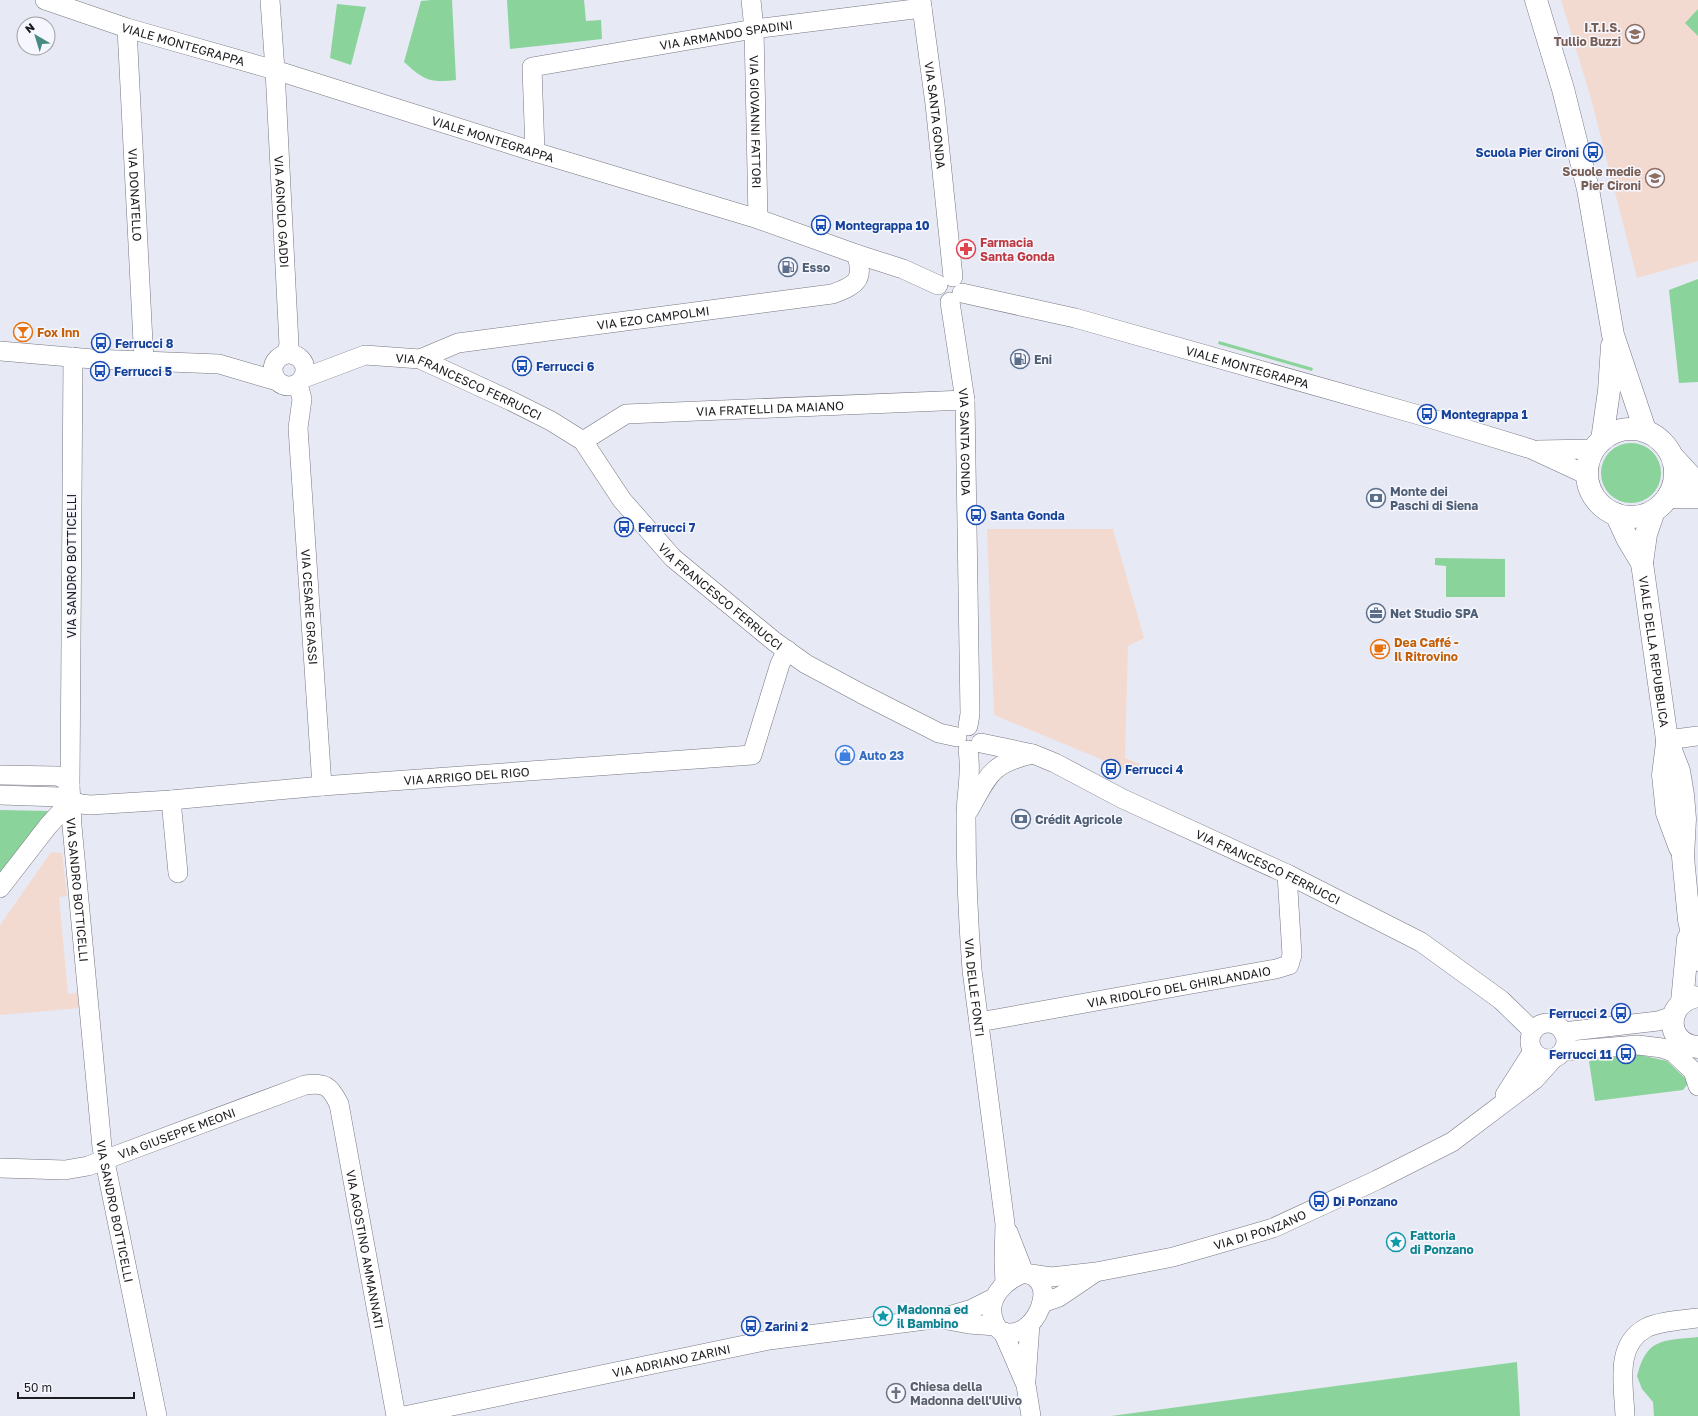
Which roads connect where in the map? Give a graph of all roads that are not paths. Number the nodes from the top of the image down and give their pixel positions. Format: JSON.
{"nodes":[{"id":1,"x":270,"y":0,"type":"edge"},
{"id":2,"x":751,"y":0,"type":"edge"},
{"id":3,"x":1536,"y":0,"type":"edge"},
{"id":4,"x":52,"y":1,"type":"edge"},
{"id":5,"x":922,"y":4,"type":"edge"},
{"id":6,"x":127,"y":28,"type":"junction"},
{"id":7,"x":754,"y":30,"type":"junction"},
{"id":8,"x":276,"y":70,"type":"junction"},
{"id":9,"x":535,"y":152,"type":"junction"},
{"id":10,"x":758,"y":220,"type":"junction"},
{"id":11,"x":856,"y":254,"type":"junction"},
{"id":12,"x":951,"y":289,"type":"junction"},
{"id":13,"x":1613,"y":335,"type":"junction"},
{"id":14,"x":0,"y":351,"type":"edge"},
{"id":15,"x":286,"y":354,"type":"junction"},
{"id":16,"x":73,"y":357,"type":"junction"},
{"id":17,"x":420,"y":359,"type":"junction"},
{"id":18,"x":144,"y":362,"type":"junction"},
{"id":19,"x":291,"y":382,"type":"junction"},
{"id":20,"x":965,"y":400,"type":"junction"},
{"id":21,"x":1645,"y":430,"type":"junction"},
{"id":22,"x":583,"y":441,"type":"junction"},
{"id":23,"x":1598,"y":444,"type":"junction"},
{"id":24,"x":1530,"y":450,"type":"junction"},
{"id":25,"x":1672,"y":456,"type":"junction"},
{"id":26,"x":1587,"y":475,"type":"junction"},
{"id":27,"x":1698,"y":482,"type":"edge"},
{"id":28,"x":1698,"y":497,"type":"edge"},
{"id":29,"x":1661,"y":504,"type":"junction"},
{"id":30,"x":1616,"y":514,"type":"junction"},
{"id":31,"x":1642,"y":563,"type":"junction"},
{"id":32,"x":787,"y":650,"type":"junction"},
{"id":33,"x":1698,"y":736,"type":"edge"},
{"id":34,"x":968,"y":739,"type":"junction"},
{"id":35,"x":1667,"y":740,"type":"junction"},
{"id":36,"x":1033,"y":754,"type":"junction"},
{"id":37,"x":0,"y":774,"type":"edge"},
{"id":38,"x":322,"y":786,"type":"junction"},
{"id":39,"x":70,"y":793,"type":"junction"},
{"id":40,"x":0,"y":796,"type":"edge"},
{"id":41,"x":170,"y":800,"type":"junction"},
{"id":42,"x":966,"y":815,"type":"junction"},
{"id":43,"x":178,"y":873,"type":"dead end"},
{"id":44,"x":1287,"y":874,"type":"junction"},
{"id":45,"x":0,"y":888,"type":"edge"},
{"id":46,"x":1689,"y":920,"type":"junction"},
{"id":47,"x":1698,"y":960,"type":"edge"},
{"id":48,"x":1684,"y":1005,"type":"edge"},
{"id":49,"x":979,"y":1022,"type":"junction"},
{"id":50,"x":1533,"y":1031,"type":"junction"},
{"id":51,"x":1563,"y":1032,"type":"junction"},
{"id":52,"x":1698,"y":1048,"type":"edge"},
{"id":53,"x":1533,"y":1051,"type":"junction"},
{"id":54,"x":1558,"y":1054,"type":"junction"},
{"id":55,"x":327,"y":1086,"type":"joint"},
{"id":56,"x":1698,"y":1086,"type":"edge"},
{"id":57,"x":1495,"y":1109,"type":"junction"},
{"id":58,"x":104,"y":1160,"type":"junction"},
{"id":59,"x":0,"y":1168,"type":"edge"},
{"id":60,"x":1005,"y":1224,"type":"junction"},
{"id":61,"x":1096,"y":1272,"type":"junction"},
{"id":62,"x":1028,"y":1274,"type":"junction"},
{"id":63,"x":1005,"y":1283,"type":"junction"},
{"id":64,"x":994,"y":1298,"type":"junction"},
{"id":65,"x":1042,"y":1303,"type":"junction"},
{"id":66,"x":941,"y":1318,"type":"junction"},
{"id":67,"x":1698,"y":1318,"type":"edge"},
{"id":68,"x":1030,"y":1324,"type":"junction"},
{"id":69,"x":999,"y":1329,"type":"junction"},
{"id":70,"x":1026,"y":1385,"type":"junction"},
{"id":71,"x":425,"y":1414,"type":"edge"},
{"id":72,"x":157,"y":1416,"type":"edge"},
{"id":73,"x":396,"y":1416,"type":"edge"},
{"id":74,"x":404,"y":1416,"type":"edge"},
{"id":75,"x":1031,"y":1416,"type":"edge"},
{"id":76,"x":1625,"y":1416,"type":"edge"}],
"edges":[{"from":1,"to":8,"type":"street","name":"VIA AGNOLO GADDI"},
{"from":2,"to":7,"type":"street","name":"VIA GIOVANNI FATTORI"},
{"from":3,"to":13,"type":"main road"},
{"from":4,"to":6,"type":"street","name":"VIALE MONTEGRAPPA"},
{"from":5,"to":7,"type":"street","name":"VIA ARMANDO SPADINI"},
{"from":5,"to":12,"type":"street","name":"VIA SANTA GONDA"},
{"from":6,"to":8,"type":"street","name":"VIALE MONTEGRAPPA"},
{"from":6,"to":18,"type":"street","name":"VIA DONATELLO"},
{"from":7,"to":9,"type":"street","name":"VIA ARMANDO SPADINI"},
{"from":7,"to":10,"type":"street","name":"VIA GIOVANNI FATTORI"},
{"from":8,"to":9,"type":"street","name":"VIALE MONTEGRAPPA"},
{"from":8,"to":15,"type":"street","name":"VIA AGNOLO GADDI"},
{"from":9,"to":10,"type":"street","name":"VIALE MONTEGRAPPA"},
{"from":10,"to":11,"type":"street","name":"VIALE MONTEGRAPPA"},
{"from":11,"to":12,"type":"street","name":"VIALE MONTEGRAPPA"},
{"from":11,"to":17,"type":"street","name":"VIA EZO CAMPOLMI"},
{"from":12,"to":20,"type":"street","name":"VIA SANTA GONDA"},
{"from":12,"to":24,"type":"street","name":"VIALE MONTEGRAPPA"},
{"from":13,"to":21,"type":"main road"},
{"from":13,"to":23,"type":"main road"},
{"from":14,"to":16,"type":"street"},
{"from":15,"to":19,"type":"street"},
{"from":15,"to":19,"type":"street"},
{"from":16,"to":18,"type":"street"},
{"from":16,"to":39,"type":"street","name":"VIA SANDRO BOTTICELLI"},
{"from":17,"to":19,"type":"street","name":"VIA FRANCESCO FERRUCCI"},
{"from":17,"to":22,"type":"street","name":"VIA FRANCESCO FERRUCCI"},
{"from":18,"to":19,"type":"street"},
{"from":19,"to":38,"type":"street","name":"VIA CESARE GRASSI"},
{"from":20,"to":22,"type":"street","name":"VIA FRATELLI DA MAIANO"},
{"from":20,"to":34,"type":"street","name":"VIA SANTA GONDA"},
{"from":21,"to":23,"type":"main road"},
{"from":21,"to":25,"type":"main road"},
{"from":22,"to":32,"type":"street","name":"VIA FRANCESCO FERRUCCI"},
{"from":23,"to":24,"type":"street"},
{"from":23,"to":26,"type":"main road"},
{"from":24,"to":26,"type":"street"},
{"from":25,"to":27,"type":"main road"},
{"from":25,"to":29,"type":"main road"},
{"from":26,"to":30,"type":"main road"},
{"from":28,"to":29,"type":"main road"},
{"from":29,"to":30,"type":"main road"},
{"from":29,"to":31,"type":"main road"},
{"from":30,"to":31,"type":"main road"},
{"from":31,"to":35,"type":"main road","name":"VIALE DELLA REPUBBLICA"},
{"from":32,"to":34,"type":"street","name":"VIA FRANCESCO FERRUCCI"},
{"from":32,"to":38,"type":"street","name":"VIA ARRIGO DEL RIGO"},
{"from":33,"to":35,"type":"street"},
{"from":34,"to":36,"type":"street","name":"VIA FRANCESCO FERRUCCI"},
{"from":34,"to":42,"type":"street","name":"VIA DELLE FONTI"},
{"from":35,"to":46,"type":"main road","name":"VIALE DELLA REPUBBLICA"},
{"from":36,"to":42,"type":"street"},
{"from":36,"to":44,"type":"street","name":"VIA FRANCESCO FERRUCCI"},
{"from":37,"to":39,"type":"street"},
{"from":38,"to":41,"type":"street","name":"VIA ARRIGO DEL RIGO"},
{"from":39,"to":40,"type":"street","name":"VIA ARRIGO DEL RIGO"},
{"from":39,"to":41,"type":"street","name":"VIA ARRIGO DEL RIGO"},
{"from":39,"to":45,"type":"street"},
{"from":39,"to":58,"type":"street","name":"VIA SANDRO BOTTICELLI"},
{"from":41,"to":43,"type":"street"},
{"from":42,"to":49,"type":"street","name":"VIA DELLE FONTI"},
{"from":44,"to":49,"type":"street","name":"VIA RIDOLFO DEL GHIRLANDAIO"},
{"from":44,"to":50,"type":"street","name":"VIA FRANCESCO FERRUCCI"},
{"from":46,"to":47,"type":"main road"},
{"from":46,"to":48,"type":"main road"},
{"from":48,"to":51,"type":"street"},
{"from":48,"to":52,"type":"main road"},
{"from":49,"to":60,"type":"street","name":"VIA DELLE FONTI"},
{"from":50,"to":51,"type":"street"},
{"from":50,"to":53,"type":"street"},
{"from":51,"to":54,"type":"street"},
{"from":53,"to":54,"type":"street"},
{"from":53,"to":57,"type":"street"},
{"from":54,"to":56,"type":"street"},
{"from":54,"to":57,"type":"street","name":"VIA DI PONZANO"},
{"from":55,"to":58,"type":"street","name":"VIA GIUSEPPE MEONI"},
{"from":55,"to":73,"type":"street","name":"VIA AGOSTINO AMMANNATI"},
{"from":57,"to":61,"type":"street","name":"VIA DI PONZANO"},
{"from":58,"to":59,"type":"street","name":"VIA GIUSEPPE MEONI"},
{"from":58,"to":72,"type":"street","name":"VIA SANDRO BOTTICELLI"},
{"from":60,"to":62,"type":"street","name":"VIA DELLE FONTI"},
{"from":60,"to":63,"type":"street","name":"VIA DELLE FONTI"},
{"from":61,"to":62,"type":"street","name":"VIA DI PONZANO"},
{"from":61,"to":65,"type":"street"},
{"from":62,"to":63,"type":"street"},
{"from":62,"to":65,"type":"street"},
{"from":63,"to":64,"type":"street"},
{"from":64,"to":66,"type":"street"},
{"from":64,"to":69,"type":"street"},
{"from":65,"to":68,"type":"street"},
{"from":66,"to":69,"type":"street"},
{"from":66,"to":71,"type":"street","name":"VIA ADRIANO ZARINI"},
{"from":67,"to":76,"type":"street"},
{"from":68,"to":69,"type":"street"},
{"from":68,"to":70,"type":"street"},
{"from":69,"to":70,"type":"street"},
{"from":70,"to":75,"type":"street"},
{"from":71,"to":74,"type":"street","name":"VIA ADRIANO ZARINI"}]}
